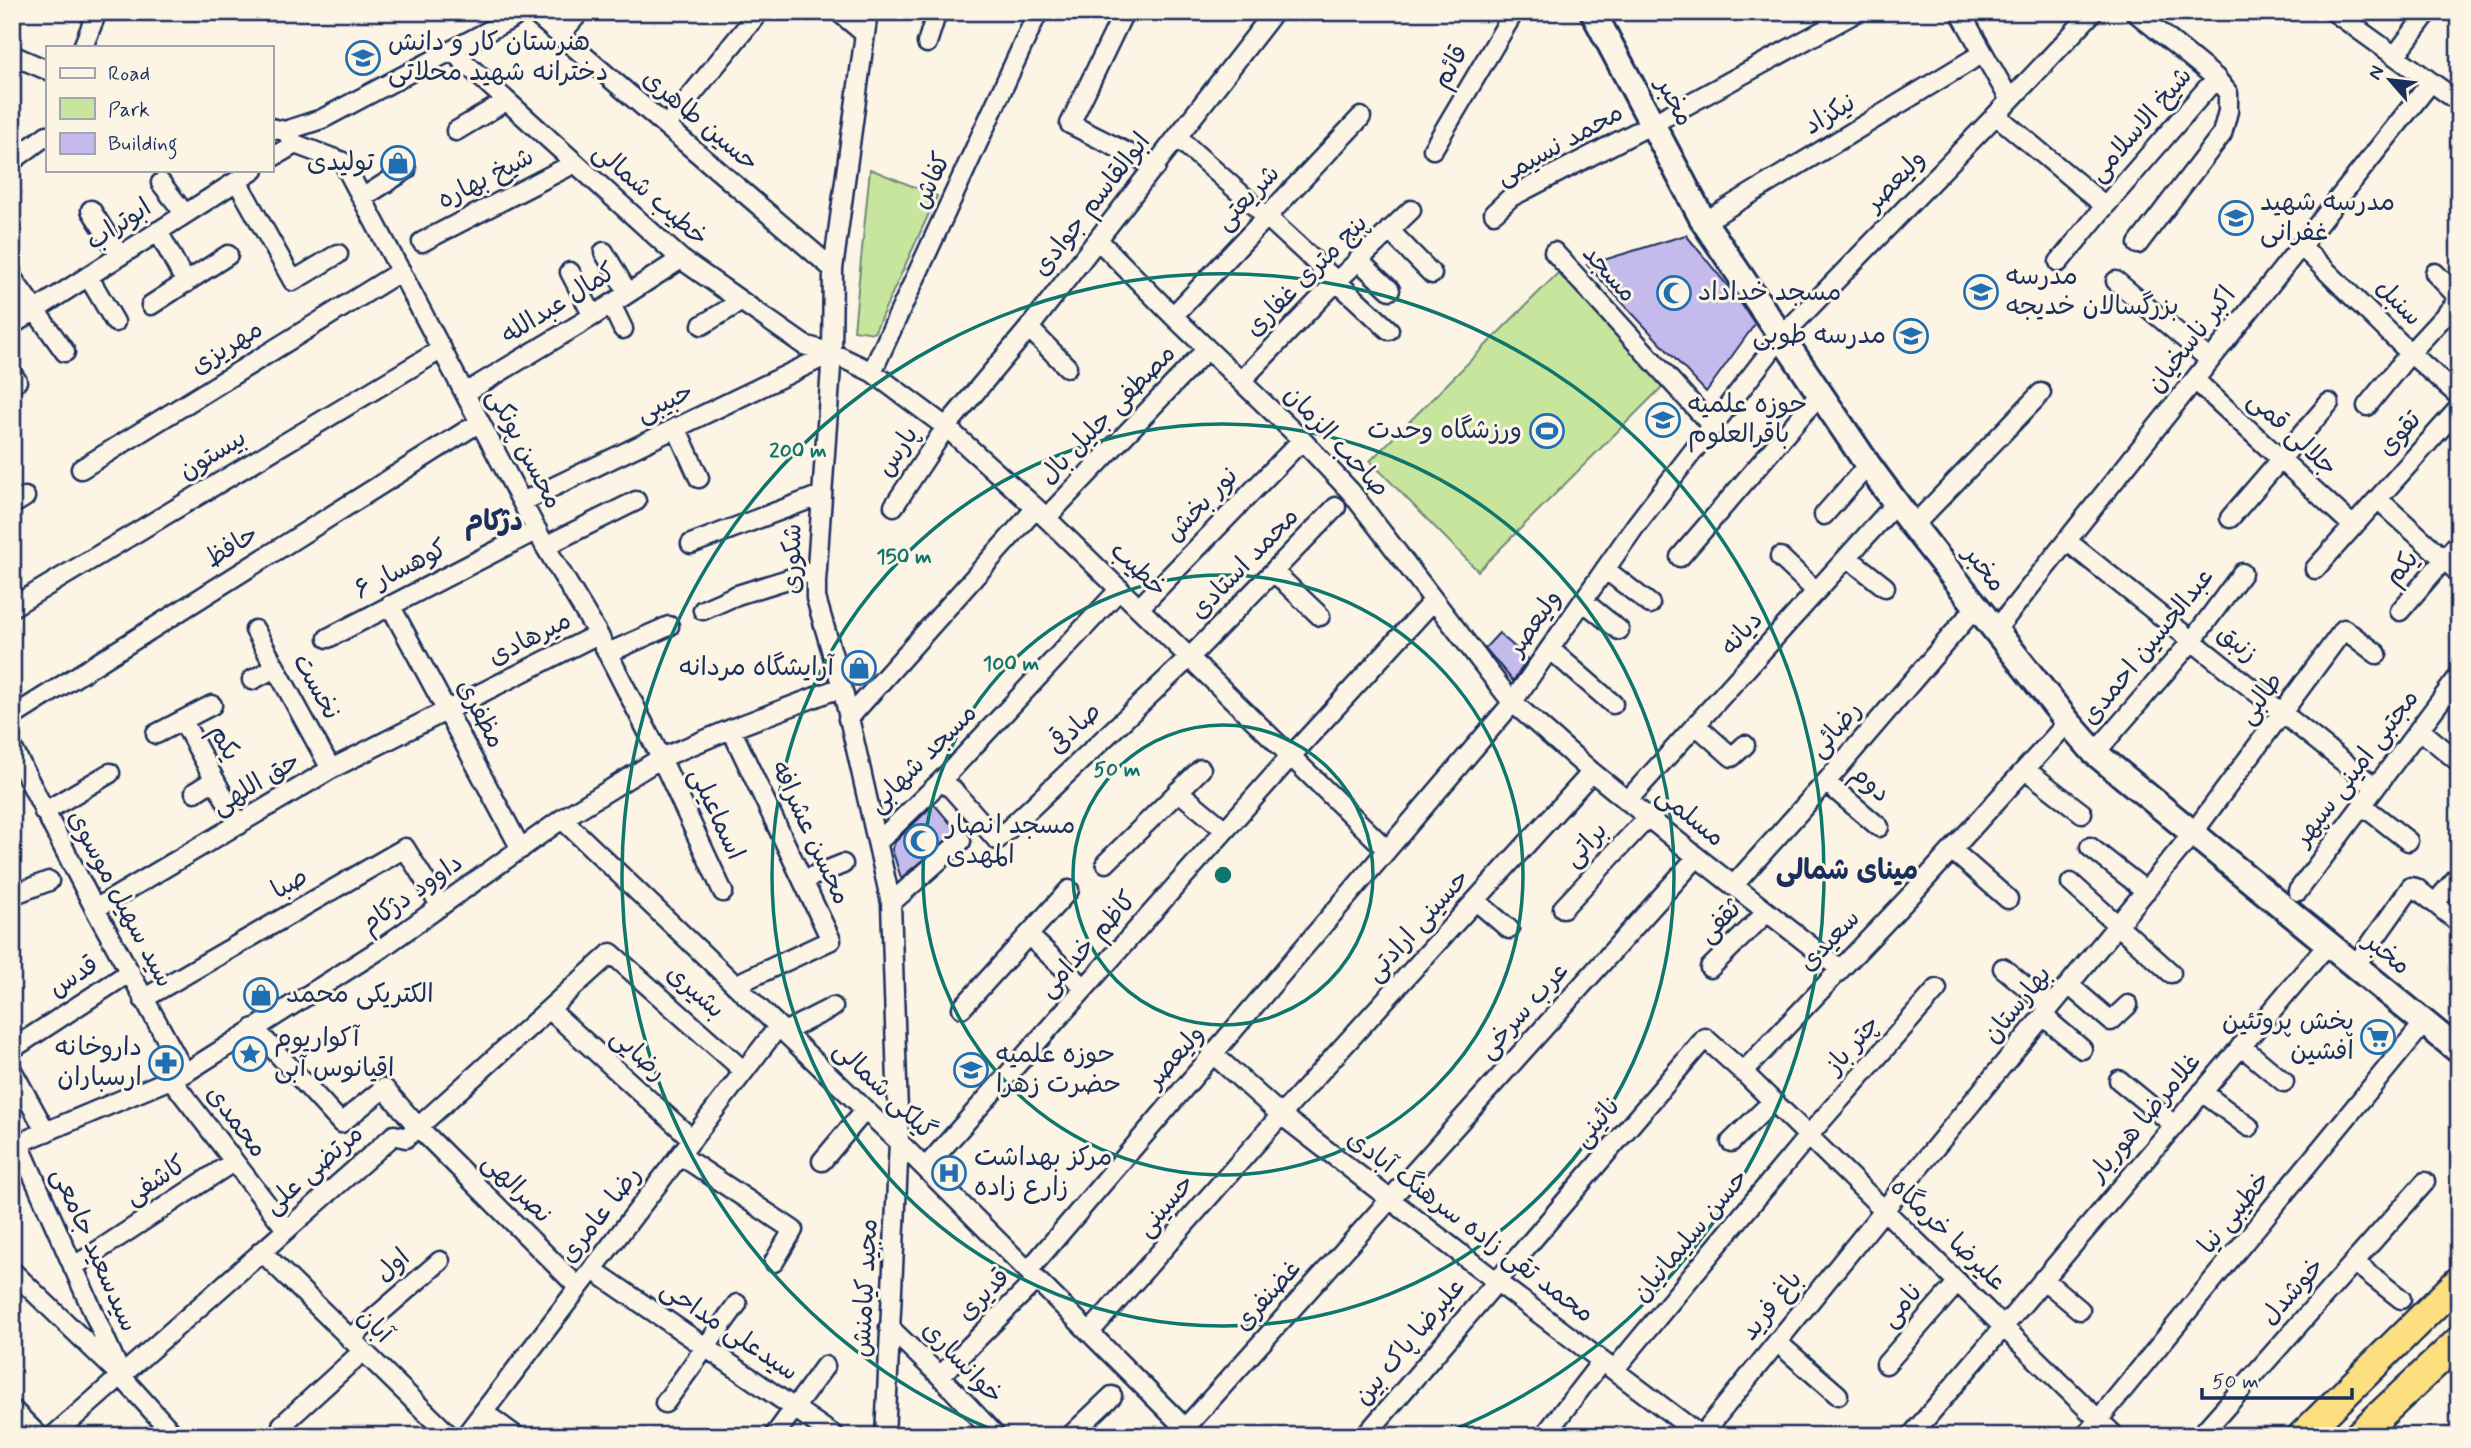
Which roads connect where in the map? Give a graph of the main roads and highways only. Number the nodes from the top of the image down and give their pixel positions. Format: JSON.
{"nodes":[{"id":1,"x":1593,"y":12,"type":"edge"},
{"id":2,"x":2459,"y":1051,"type":"edge"},
{"id":3,"x":2459,"y":1281,"type":"edge"},
{"id":4,"x":2459,"y":1341,"type":"edge"},
{"id":5,"x":2302,"y":1436,"type":"edge"},
{"id":6,"x":2358,"y":1436,"type":"edge"}],
"edges":[{"from":1,"to":2,"type":"main road","name":"مخبر"},
{"from":3,"to":5,"type":"highway"},
{"from":4,"to":6,"type":"highway"}]}
